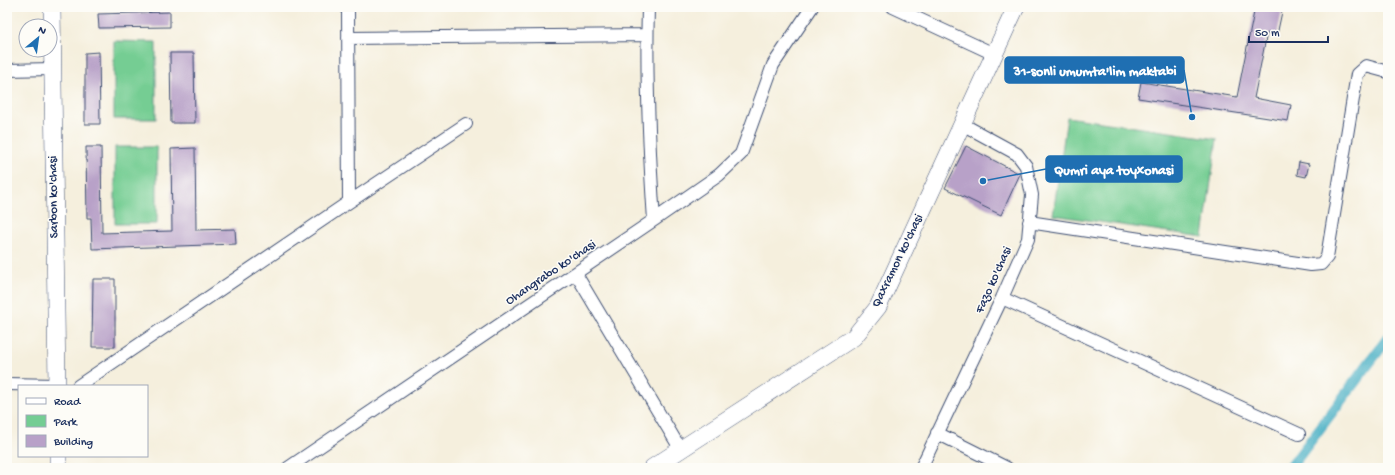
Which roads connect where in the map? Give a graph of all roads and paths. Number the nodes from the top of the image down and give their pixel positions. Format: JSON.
{"nodes":[{"id":1,"x":52,"y":7,"type":"edge"},
{"id":2,"x":348,"y":7,"type":"edge"},
{"id":3,"x":648,"y":7,"type":"edge"},
{"id":4,"x":812,"y":7,"type":"edge"},
{"id":5,"x":893,"y":7,"type":"edge"},
{"id":6,"x":1016,"y":7,"type":"edge"},
{"id":7,"x":647,"y":35,"type":"junction"},
{"id":8,"x":348,"y":38,"type":"junction"},
{"id":9,"x":994,"y":54,"type":"junction"},
{"id":10,"x":52,"y":69,"type":"junction"},
{"id":11,"x":7,"y":70,"type":"edge"},
{"id":12,"x":1388,"y":72,"type":"edge"},
{"id":13,"x":466,"y":124,"type":"dead end"},
{"id":14,"x":962,"y":124,"type":"junction"},
{"id":15,"x":349,"y":202,"type":"junction"},
{"id":16,"x":654,"y":220,"type":"junction"},
{"id":17,"x":1029,"y":222,"type":"junction"},
{"id":18,"x":576,"y":274,"type":"junction"},
{"id":19,"x":1002,"y":298,"type":"junction"},
{"id":20,"x":7,"y":384,"type":"edge"},
{"id":21,"x":32,"y":385,"type":"edge"},
{"id":22,"x":57,"y":385,"type":"edge"},
{"id":23,"x":79,"y":385,"type":"edge"},
{"id":24,"x":937,"y":433,"type":"junction"},
{"id":25,"x":1300,"y":434,"type":"dead end"},
{"id":26,"x":680,"y":450,"type":"junction"},
{"id":27,"x":58,"y":457,"type":"edge"},
{"id":28,"x":58,"y":468,"type":"edge"},
{"id":29,"x":288,"y":468,"type":"edge"},
{"id":30,"x":652,"y":468,"type":"edge"},
{"id":31,"x":921,"y":468,"type":"edge"},
{"id":32,"x":1007,"y":468,"type":"edge"}],
"edges":[{"from":1,"to":10,"type":"street","name":"Sarbon ko'chasi"},
{"from":2,"to":8,"type":"street"},
{"from":3,"to":7,"type":"street"},
{"from":4,"to":16,"type":"street","name":"Ohangrabo ko'chasi"},
{"from":5,"to":9,"type":"street"},
{"from":6,"to":9,"type":"street","name":"Qaxramon ko'chasi"},
{"from":7,"to":8,"type":"street"},
{"from":7,"to":16,"type":"street"},
{"from":8,"to":15,"type":"street"},
{"from":9,"to":14,"type":"street","name":"Qaxramon ko'chasi"},
{"from":10,"to":11,"type":"street"},
{"from":10,"to":22,"type":"street","name":"Sarbon ko'chasi"},
{"from":12,"to":17,"type":"street"},
{"from":13,"to":15,"type":"street"},
{"from":14,"to":17,"type":"street","name":"Fazo ko'chasi"},
{"from":14,"to":26,"type":"street","name":"Qaxramon ko'chasi"},
{"from":15,"to":23,"type":"street"},
{"from":16,"to":18,"type":"street","name":"Ohangrabo ko'chasi"},
{"from":17,"to":19,"type":"street","name":"Fazo ko'chasi"},
{"from":18,"to":26,"type":"street"},
{"from":18,"to":29,"type":"street","name":"Ohangrabo ko'chasi"},
{"from":19,"to":24,"type":"street","name":"Fazo ko'chasi"},
{"from":19,"to":25,"type":"street"},
{"from":20,"to":21,"type":"street"},
{"from":24,"to":31,"type":"street","name":"Fazo ko'chasi"},
{"from":24,"to":32,"type":"street"},
{"from":26,"to":30,"type":"street","name":"Qaxramon ko'chasi"},
{"from":27,"to":28,"type":"street"}]}
